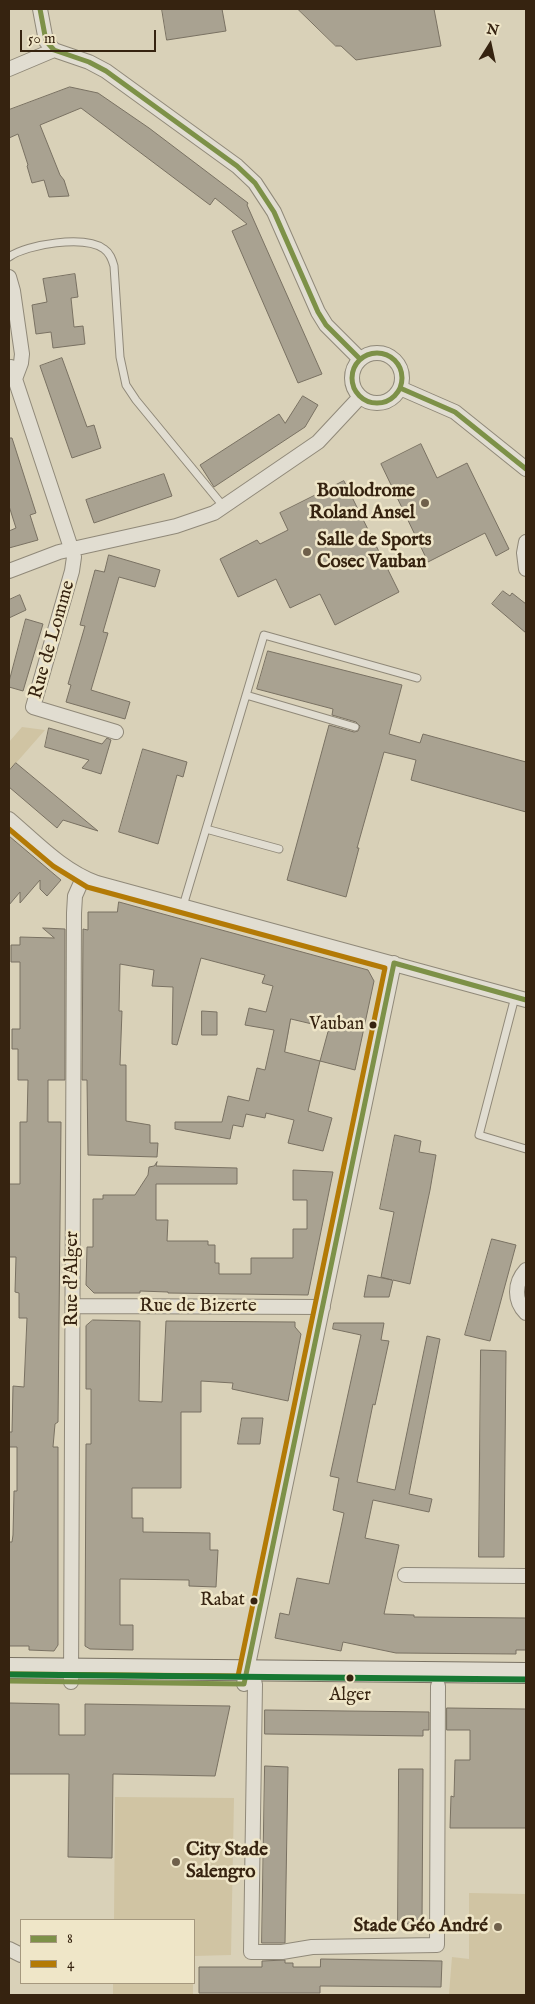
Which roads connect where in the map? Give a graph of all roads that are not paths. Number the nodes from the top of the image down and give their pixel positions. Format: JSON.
{"nodes":[{"id":1,"x":40,"y":9,"type":"edge"},
{"id":2,"x":54,"y":50,"type":"junction"},
{"id":3,"x":9,"y":69,"type":"edge"},
{"id":4,"x":9,"y":257,"type":"edge"},
{"id":5,"x":9,"y":277,"type":"edge"},
{"id":6,"x":360,"y":359,"type":"junction"},
{"id":7,"x":400,"y":388,"type":"junction"},
{"id":8,"x":360,"y":397,"type":"junction"},
{"id":9,"x":526,"y":469,"type":"edge"},
{"id":10,"x":224,"y":507,"type":"junction"},
{"id":11,"x":526,"y":542,"type":"edge"},
{"id":12,"x":72,"y":548,"type":"junction"},
{"id":13,"x":526,"y":569,"type":"edge"},
{"id":14,"x":9,"y":571,"type":"edge"},
{"id":15,"x":416,"y":678,"type":"dead end"},
{"id":16,"x":246,"y":695,"type":"junction"},
{"id":17,"x":356,"y":727,"type":"dead end"},
{"id":18,"x":116,"y":732,"type":"dead end"},
{"id":19,"x":9,"y":819,"type":"edge"},
{"id":20,"x":206,"y":829,"type":"junction"},
{"id":21,"x":279,"y":849,"type":"dead end"},
{"id":22,"x":83,"y":878,"type":"junction"},
{"id":23,"x":182,"y":906,"type":"junction"},
{"id":24,"x":394,"y":963,"type":"junction"},
{"id":25,"x":521,"y":999,"type":"edge"},
{"id":26,"x":526,"y":1149,"type":"edge"},
{"id":27,"x":526,"y":1270,"type":"edge"},
{"id":28,"x":73,"y":1306,"type":"junction"},
{"id":29,"x":323,"y":1307,"type":"junction"},
{"id":30,"x":526,"y":1314,"type":"edge"},
{"id":31,"x":405,"y":1575,"type":"dead end"},
{"id":32,"x":526,"y":1576,"type":"edge"},
{"id":33,"x":9,"y":1668,"type":"edge"},
{"id":34,"x":526,"y":1673,"type":"edge"},
{"id":35,"x":71,"y":1675,"type":"junction"},
{"id":36,"x":249,"y":1679,"type":"junction"},
{"id":37,"x":9,"y":1681,"type":"edge"},
{"id":38,"x":438,"y":1686,"type":"junction"},
{"id":39,"x":526,"y":1686,"type":"edge"}],
"edges":[{"from":1,"to":2,"type":"street"},
{"from":2,"to":3,"type":"street"},
{"from":2,"to":6,"type":"street"},
{"from":4,"to":10,"type":"lane"},
{"from":5,"to":12,"type":"street"},
{"from":6,"to":7,"type":"street"},
{"from":6,"to":8,"type":"street"},
{"from":7,"to":8,"type":"street"},
{"from":7,"to":9,"type":"street"},
{"from":8,"to":10,"type":"street"},
{"from":10,"to":12,"type":"street"},
{"from":11,"to":13,"type":"street"},
{"from":12,"to":14,"type":"street"},
{"from":12,"to":18,"type":"street","name":"Rue de Lomme"},
{"from":15,"to":16,"type":"lane"},
{"from":16,"to":17,"type":"lane"},
{"from":16,"to":20,"type":"lane"},
{"from":19,"to":22,"type":"street"},
{"from":20,"to":21,"type":"lane"},
{"from":20,"to":23,"type":"lane"},
{"from":22,"to":23,"type":"street"},
{"from":22,"to":28,"type":"street","name":"Rue d'Alger"},
{"from":23,"to":24,"type":"street"},
{"from":24,"to":25,"type":"street"},
{"from":24,"to":29,"type":"street"},
{"from":25,"to":26,"type":"lane"},
{"from":27,"to":30,"type":"street"},
{"from":28,"to":29,"type":"street","name":"Rue de Bizerte"},
{"from":28,"to":35,"type":"street","name":"Rue d'Alger"},
{"from":29,"to":36,"type":"street"},
{"from":31,"to":32,"type":"street"},
{"from":33,"to":35,"type":"main road"},
{"from":34,"to":36,"type":"main road"},
{"from":35,"to":36,"type":"main road"},
{"from":35,"to":37,"type":"main road"},
{"from":36,"to":38,"type":"main road"},
{"from":36,"to":38,"type":"street"},
{"from":38,"to":39,"type":"main road"}]}
